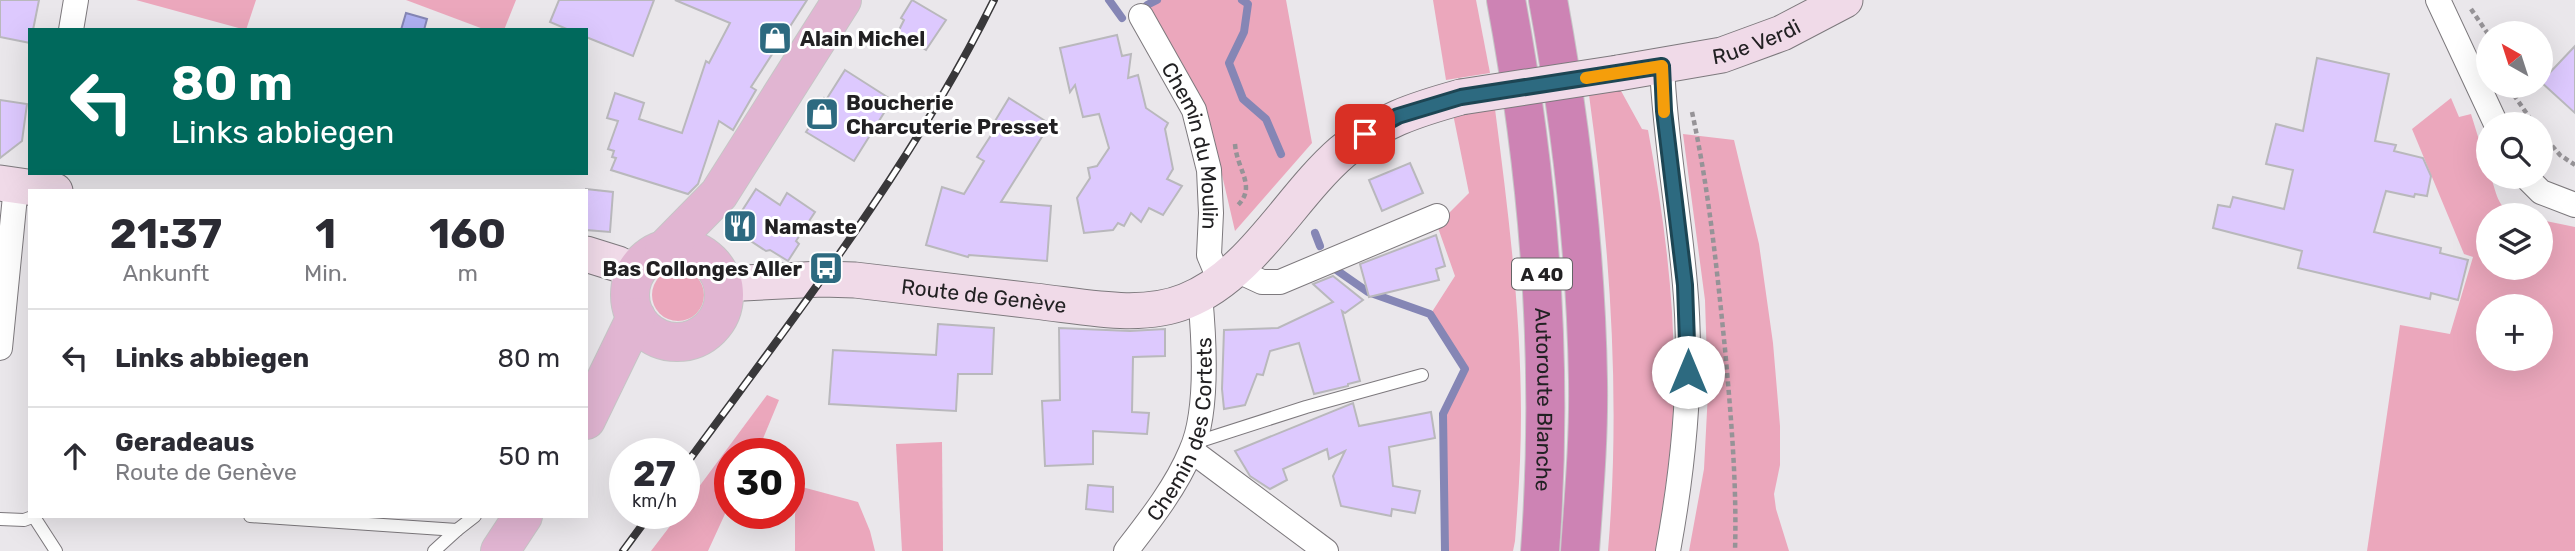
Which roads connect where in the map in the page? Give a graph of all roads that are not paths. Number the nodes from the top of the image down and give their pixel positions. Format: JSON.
{"nodes":[{"id":1,"x":76,"y":0,"type":"edge"},
{"id":2,"x":842,"y":0,"type":"edge"},
{"id":3,"x":1506,"y":0,"type":"edge"},
{"id":4,"x":1548,"y":0,"type":"edge"},
{"id":5,"x":1820,"y":0,"type":"edge"},
{"id":6,"x":1845,"y":0,"type":"edge"},
{"id":7,"x":2438,"y":0,"type":"edge"},
{"id":8,"x":1141,"y":16,"type":"dead end"},
{"id":9,"x":71,"y":28,"type":"edge"},
{"id":10,"x":1782,"y":33,"type":"junction"},
{"id":11,"x":1672,"y":65,"type":"junction"},
{"id":12,"x":1618,"y":74,"type":"joint"},
{"id":13,"x":2490,"y":112,"type":"edge"},
{"id":14,"x":2538,"y":189,"type":"edge"},
{"id":15,"x":719,"y":194,"type":"junction"},
{"id":16,"x":28,"y":200,"type":"edge"},
{"id":17,"x":2575,"y":205,"type":"edge"},
{"id":18,"x":1437,"y":216,"type":"dead end"},
{"id":19,"x":588,"y":254,"type":"edge"},
{"id":20,"x":650,"y":261,"type":"junction"},
{"id":21,"x":714,"y":271,"type":"junction"},
{"id":22,"x":1218,"y":281,"type":"junction"},
{"id":23,"x":636,"y":317,"type":"junction"},
{"id":24,"x":673,"y":342,"type":"junction"},
{"id":25,"x":0,"y":348,"type":"edge"},
{"id":26,"x":1422,"y":375,"type":"dead end"},
{"id":27,"x":588,"y":417,"type":"edge"},
{"id":28,"x":588,"y":418,"type":"edge"},
{"id":29,"x":1193,"y":447,"type":"junction"},
{"id":30,"x":30,"y":518,"type":"edge"},
{"id":31,"x":36,"y":518,"type":"edge"},
{"id":32,"x":280,"y":518,"type":"edge"},
{"id":33,"x":472,"y":518,"type":"edge"},
{"id":34,"x":522,"y":518,"type":"edge"},
{"id":35,"x":0,"y":519,"type":"edge"},
{"id":36,"x":457,"y":530,"type":"junction"},
{"id":37,"x":56,"y":551,"type":"edge"},
{"id":38,"x":435,"y":551,"type":"edge"},
{"id":39,"x":500,"y":551,"type":"edge"},
{"id":40,"x":1126,"y":551,"type":"edge"},
{"id":41,"x":1326,"y":551,"type":"edge"},
{"id":42,"x":1540,"y":551,"type":"edge"},
{"id":43,"x":1580,"y":551,"type":"edge"},
{"id":44,"x":1668,"y":551,"type":"edge"}],
"edges":[{"from":1,"to":9,"type":"street"},
{"from":2,"to":15,"type":"main road"},
{"from":3,"to":42,"type":"highway","name":"Autoroute Blanche","number":"A 40"},
{"from":4,"to":43,"type":"highway","name":"Autoroute Blanche","number":"A 40"},
{"from":5,"to":10,"type":"lane"},
{"from":6,"to":10,"type":"street","name":"Rue Verdi"},
{"from":7,"to":13,"type":"street"},
{"from":8,"to":22,"type":"street","name":"Chemin du Moulin"},
{"from":10,"to":11,"type":"street","name":"Rue Verdi"},
{"from":11,"to":12,"type":"street","name":"Rue Verdi"},
{"from":11,"to":44,"type":"street"},
{"from":12,"to":22,"type":"street","name":"Route de Genève","bridge":true},
{"from":14,"to":17,"type":"street"},
{"from":15,"to":20,"type":"main road"},
{"from":15,"to":21,"type":"main road"},
{"from":16,"to":25,"type":"street"},
{"from":18,"to":22,"type":"street"},
{"from":19,"to":20,"type":"street"},
{"from":20,"to":21,"type":"main road"},
{"from":20,"to":23,"type":"main road"},
{"from":21,"to":22,"type":"street","name":"Route de Genève"},
{"from":21,"to":24,"type":"main road"},
{"from":22,"to":29,"type":"street","name":"Chemin des Cortets"},
{"from":23,"to":24,"type":"main road"},
{"from":23,"to":27,"type":"main road"},
{"from":24,"to":28,"type":"main road"},
{"from":26,"to":29,"type":"lane"},
{"from":29,"to":40,"type":"street","name":"Chemin des Cortets"},
{"from":29,"to":41,"type":"street"},
{"from":30,"to":35,"type":"lane"},
{"from":31,"to":37,"type":"lane"},
{"from":32,"to":36,"type":"lane"},
{"from":33,"to":36,"type":"lane"},
{"from":34,"to":39,"type":"main road"},
{"from":36,"to":38,"type":"lane"}]}
